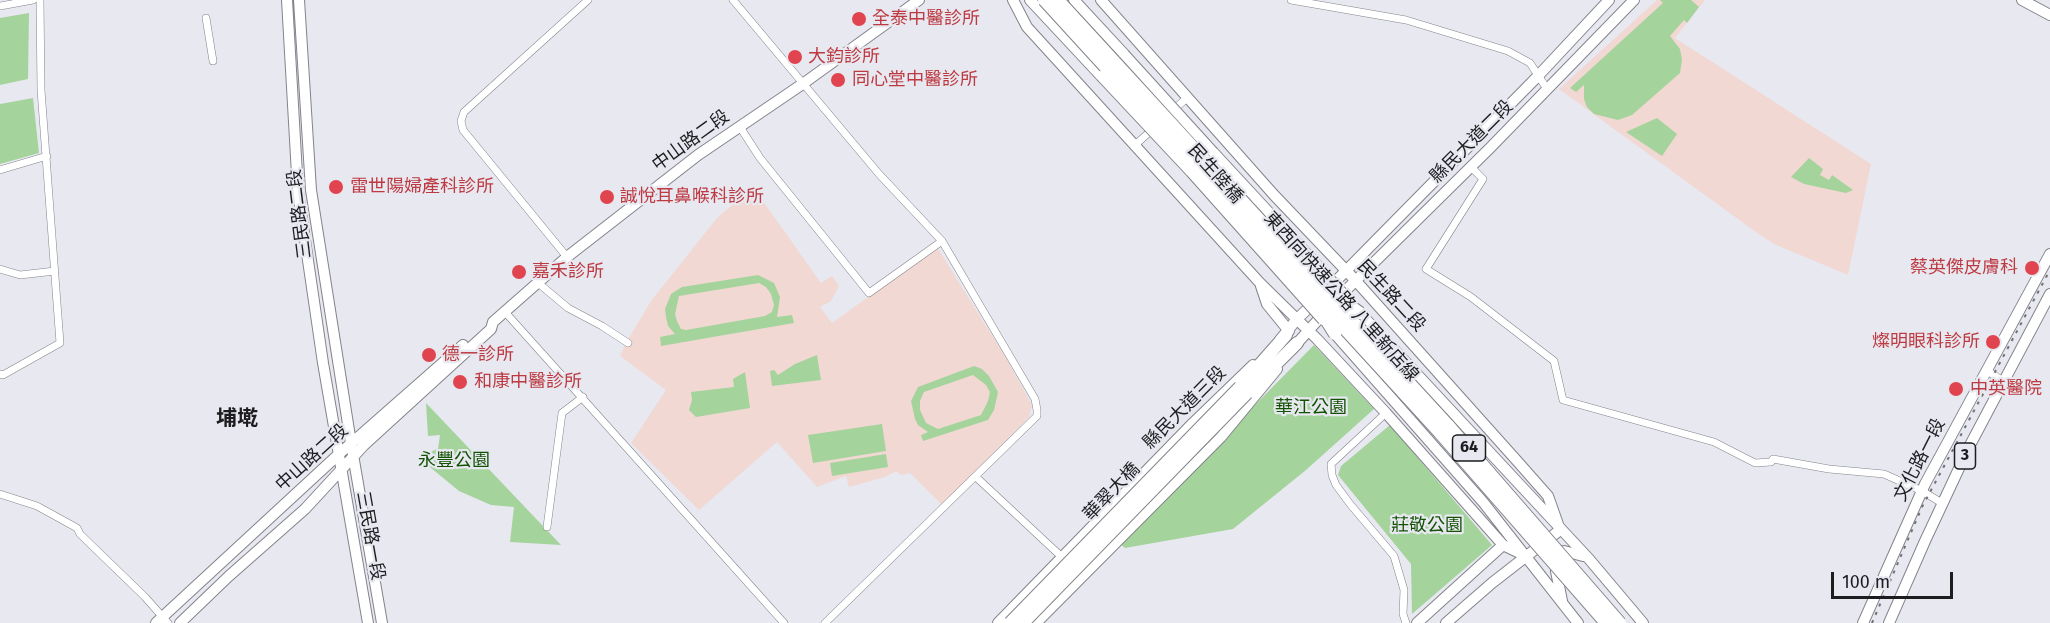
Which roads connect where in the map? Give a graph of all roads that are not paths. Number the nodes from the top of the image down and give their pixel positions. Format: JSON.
{"nodes":[{"id":1,"x":33,"y":0,"type":"edge"},
{"id":2,"x":40,"y":0,"type":"edge"},
{"id":3,"x":287,"y":0,"type":"edge"},
{"id":4,"x":299,"y":0,"type":"edge"},
{"id":5,"x":588,"y":0,"type":"edge"},
{"id":6,"x":734,"y":0,"type":"edge"},
{"id":7,"x":919,"y":0,"type":"edge"},
{"id":8,"x":1005,"y":0,"type":"edge"},
{"id":9,"x":1013,"y":0,"type":"edge"},
{"id":10,"x":1030,"y":0,"type":"edge"},
{"id":11,"x":1044,"y":0,"type":"edge"},
{"id":12,"x":1058,"y":0,"type":"edge"},
{"id":13,"x":1074,"y":0,"type":"edge"},
{"id":14,"x":1101,"y":0,"type":"edge"},
{"id":15,"x":1291,"y":0,"type":"edge"},
{"id":16,"x":1609,"y":0,"type":"edge"},
{"id":17,"x":1634,"y":0,"type":"edge"},
{"id":18,"x":2022,"y":0,"type":"edge"},
{"id":19,"x":0,"y":6,"type":"edge"},
{"id":20,"x":2050,"y":15,"type":"edge"},
{"id":21,"x":206,"y":18,"type":"dead end"},
{"id":22,"x":1027,"y":27,"type":"junction"},
{"id":23,"x":213,"y":61,"type":"dead end"},
{"id":24,"x":1537,"y":77,"type":"junction"},
{"id":25,"x":804,"y":83,"type":"junction"},
{"id":26,"x":1546,"y":89,"type":"junction"},
{"id":27,"x":1187,"y":98,"type":"junction"},
{"id":28,"x":740,"y":127,"type":"junction"},
{"id":29,"x":1135,"y":146,"type":"junction"},
{"id":30,"x":47,"y":156,"type":"junction"},
{"id":31,"x":1471,"y":167,"type":"junction"},
{"id":32,"x":0,"y":170,"type":"edge"},
{"id":33,"x":942,"y":241,"type":"junction"},
{"id":34,"x":2050,"y":254,"type":"edge"},
{"id":35,"x":567,"y":257,"type":"junction"},
{"id":36,"x":0,"y":269,"type":"edge"},
{"id":37,"x":1345,"y":270,"type":"junction"},
{"id":38,"x":55,"y":271,"type":"junction"},
{"id":39,"x":1307,"y":279,"type":"junction"},
{"id":40,"x":1356,"y":281,"type":"junction"},
{"id":41,"x":537,"y":282,"type":"junction"},
{"id":42,"x":1260,"y":283,"type":"junction"},
{"id":43,"x":2050,"y":294,"type":"edge"},
{"id":44,"x":1322,"y":296,"type":"joint"},
{"id":45,"x":504,"y":312,"type":"junction"},
{"id":46,"x":1360,"y":313,"type":"junction"},
{"id":47,"x":1297,"y":319,"type":"junction"},
{"id":48,"x":493,"y":322,"type":"junction"},
{"id":49,"x":1308,"y":330,"type":"junction"},
{"id":50,"x":1288,"y":333,"type":"junction"},
{"id":51,"x":1335,"y":334,"type":"junction"},
{"id":52,"x":1297,"y":343,"type":"junction"},
{"id":53,"x":628,"y":344,"type":"dead end"},
{"id":54,"x":1986,"y":370,"type":"junction"},
{"id":55,"x":0,"y":374,"type":"edge"},
{"id":56,"x":2003,"y":381,"type":"junction"},
{"id":57,"x":1243,"y":390,"type":"junction"},
{"id":58,"x":583,"y":397,"type":"junction"},
{"id":59,"x":1386,"y":413,"type":"junction"},
{"id":60,"x":351,"y":443,"type":"junction"},
{"id":61,"x":339,"y":454,"type":"junction"},
{"id":62,"x":353,"y":457,"type":"junction"},
{"id":63,"x":342,"y":470,"type":"junction"},
{"id":64,"x":976,"y":477,"type":"junction"},
{"id":65,"x":1922,"y":491,"type":"junction"},
{"id":66,"x":0,"y":494,"type":"edge"},
{"id":67,"x":1942,"y":503,"type":"junction"},
{"id":68,"x":547,"y":527,"type":"dead end"},
{"id":69,"x":1560,"y":530,"type":"junction"},
{"id":70,"x":1503,"y":545,"type":"junction"},
{"id":71,"x":1526,"y":556,"type":"junction"},
{"id":72,"x":1062,"y":557,"type":"junction"},
{"id":73,"x":1588,"y":559,"type":"junction"},
{"id":74,"x":1082,"y":576,"type":"junction"},
{"id":75,"x":1562,"y":604,"type":"junction"},
{"id":76,"x":1008,"y":618,"type":"edge"},
{"id":77,"x":162,"y":621,"type":"edge"},
{"id":78,"x":180,"y":623,"type":"edge"},
{"id":79,"x":368,"y":623,"type":"edge"},
{"id":80,"x":382,"y":623,"type":"edge"},
{"id":81,"x":784,"y":623,"type":"edge"},
{"id":82,"x":825,"y":623,"type":"edge"},
{"id":83,"x":998,"y":623,"type":"edge"},
{"id":84,"x":1018,"y":623,"type":"edge"},
{"id":85,"x":1023,"y":623,"type":"edge"},
{"id":86,"x":1036,"y":623,"type":"edge"},
{"id":87,"x":1406,"y":623,"type":"edge"},
{"id":88,"x":1417,"y":623,"type":"edge"},
{"id":89,"x":1446,"y":623,"type":"edge"},
{"id":90,"x":1578,"y":623,"type":"edge"},
{"id":91,"x":1606,"y":623,"type":"edge"},
{"id":92,"x":1620,"y":623,"type":"edge"},
{"id":93,"x":1643,"y":623,"type":"edge"},
{"id":94,"x":1863,"y":623,"type":"edge"},
{"id":95,"x":1889,"y":623,"type":"edge"}],
"edges":[{"from":1,"to":19,"type":"street"},
{"from":2,"to":30,"type":"street"},
{"from":3,"to":61,"type":"main road","name":"三民路二段"},
{"from":4,"to":60,"type":"main road","name":"三民路二段"},
{"from":5,"to":35,"type":"street"},
{"from":6,"to":25,"type":"street"},
{"from":7,"to":25,"type":"main road","name":"中山路二段"},
{"from":8,"to":22,"type":"main road"},
{"from":9,"to":22,"type":"main road"},
{"from":10,"to":51,"type":"main road","name":"民生陸橋","bridge":true},
{"from":11,"to":39,"type":"highway","name":"東西向快速公路 八里新店線","number":"64","bridge":true},
{"from":12,"to":39,"type":"highway","name":"東西向快速公路 八里新店線","number":"64","bridge":true},
{"from":13,"to":46,"type":"main road","name":"民生陸橋","bridge":true},
{"from":14,"to":27,"type":"main road","name":"民生路二段"},
{"from":15,"to":24,"type":"street"},
{"from":16,"to":24,"type":"main road","name":"縣民大道二段"},
{"from":17,"to":26,"type":"main road","name":"縣民大道二段"},
{"from":18,"to":20,"type":"main road"},
{"from":21,"to":23,"type":"street"},
{"from":22,"to":29,"type":"main road"},
{"from":24,"to":26,"type":"street"},
{"from":24,"to":37,"type":"main road","name":"縣民大道二段"},
{"from":25,"to":28,"type":"main road","name":"中山路二段"},
{"from":25,"to":33,"type":"street"},
{"from":26,"to":31,"type":"main road","name":"縣民大道二段"},
{"from":27,"to":29,"type":"street"},
{"from":27,"to":37,"type":"main road","name":"民生路二段"},
{"from":28,"to":33,"type":"street"},
{"from":28,"to":35,"type":"main road","name":"中山路二段"},
{"from":29,"to":42,"type":"main road"},
{"from":30,"to":32,"type":"street"},
{"from":30,"to":38,"type":"street"},
{"from":31,"to":40,"type":"main road","name":"縣民大道二段"},
{"from":31,"to":65,"type":"street"},
{"from":33,"to":64,"type":"street"},
{"from":34,"to":54,"type":"main road","name":"文化路一段","number":"3"},
{"from":35,"to":41,"type":"main road","name":"中山路二段"},
{"from":36,"to":38,"type":"street"},
{"from":37,"to":40,"type":"main road","name":"民生路二段"},
{"from":37,"to":44,"type":"main road","name":"縣民大道二段"},
{"from":38,"to":55,"type":"street"},
{"from":39,"to":46,"type":"highway","bridge":true},
{"from":39,"to":51,"type":"highway","bridge":true},
{"from":39,"to":91,"type":"highway","name":"東西向快速公路 八里新店線","number":"64","bridge":true},
{"from":39,"to":92,"type":"highway","name":"東西向快速公路 八里新店線","number":"64","bridge":true},
{"from":40,"to":49,"type":"main road","name":"縣民大道二段"},
{"from":40,"to":69,"type":"main road","name":"民生路二段"},
{"from":41,"to":45,"type":"main road","name":"中山路二段"},
{"from":41,"to":53,"type":"street"},
{"from":42,"to":47,"type":"main road"},
{"from":42,"to":50,"type":"main road"},
{"from":43,"to":56,"type":"main road","number":"3"},
{"from":44,"to":47,"type":"main road","name":"縣民大道三段"},
{"from":45,"to":48,"type":"main road","name":"中山路二段"},
{"from":45,"to":58,"type":"street"},
{"from":46,"to":69,"type":"main road","name":"民生陸橋"},
{"from":47,"to":49,"type":"main road"},
{"from":47,"to":50,"type":"main road","name":"縣民大道三段"},
{"from":48,"to":60,"type":"main road","name":"中山路二段"},
{"from":48,"to":62,"type":"main road","name":"中山路二段"},
{"from":49,"to":52,"type":"main road"},
{"from":49,"to":59,"type":"main road"},
{"from":50,"to":57,"type":"highway"},
{"from":50,"to":72,"type":"main road","name":"縣民大道三段"},
{"from":51,"to":71,"type":"main road","name":"民生陸橋"},
{"from":52,"to":57,"type":"highway"},
{"from":52,"to":74,"type":"main road"},
{"from":54,"to":56,"type":"street"},
{"from":54,"to":65,"type":"main road","name":"文化路一段","number":"3"},
{"from":56,"to":67,"type":"main road","number":"3"},
{"from":57,"to":76,"type":"highway","name":"華翠大橋","bridge":true},
{"from":57,"to":85,"type":"highway","name":"華翠大橋","bridge":true},
{"from":58,"to":68,"type":"street"},
{"from":58,"to":81,"type":"street"},
{"from":59,"to":70,"type":"main road"},
{"from":59,"to":87,"type":"street"},
{"from":60,"to":61,"type":"main road","name":"中山路二段"},
{"from":60,"to":62,"type":"main road","name":"三民路二段"},
{"from":61,"to":63,"type":"main road","name":"三民路一段"},
{"from":61,"to":77,"type":"main road","name":"中山路二段"},
{"from":62,"to":63,"type":"main road","name":"中山路二段"},
{"from":62,"to":80,"type":"main road","name":"三民路一段"},
{"from":63,"to":78,"type":"main road","name":"中山路二段"},
{"from":63,"to":79,"type":"main road","name":"三民路一段"},
{"from":64,"to":72,"type":"street"},
{"from":64,"to":82,"type":"street"},
{"from":65,"to":67,"type":"street"},
{"from":65,"to":94,"type":"main road","name":"文化路一段","number":"3"},
{"from":66,"to":77,"type":"street"},
{"from":67,"to":95,"type":"main road","number":"3"},
{"from":69,"to":71,"type":"main road"},
{"from":69,"to":73,"type":"main road","name":"民生路二段"},
{"from":70,"to":71,"type":"main road"},
{"from":70,"to":88,"type":"main road"},
{"from":71,"to":75,"type":"main road"},
{"from":71,"to":89,"type":"main road"},
{"from":72,"to":74,"type":"street"},
{"from":72,"to":76,"type":"main road","name":"縣民大道三段"},
{"from":73,"to":75,"type":"main road"},
{"from":73,"to":93,"type":"main road","name":"民生路二段"},
{"from":74,"to":86,"type":"main road"},
{"from":75,"to":90,"type":"main road"},
{"from":76,"to":83,"type":"main road","name":"縣民大道三段"},
{"from":76,"to":84,"type":"street"}]}
